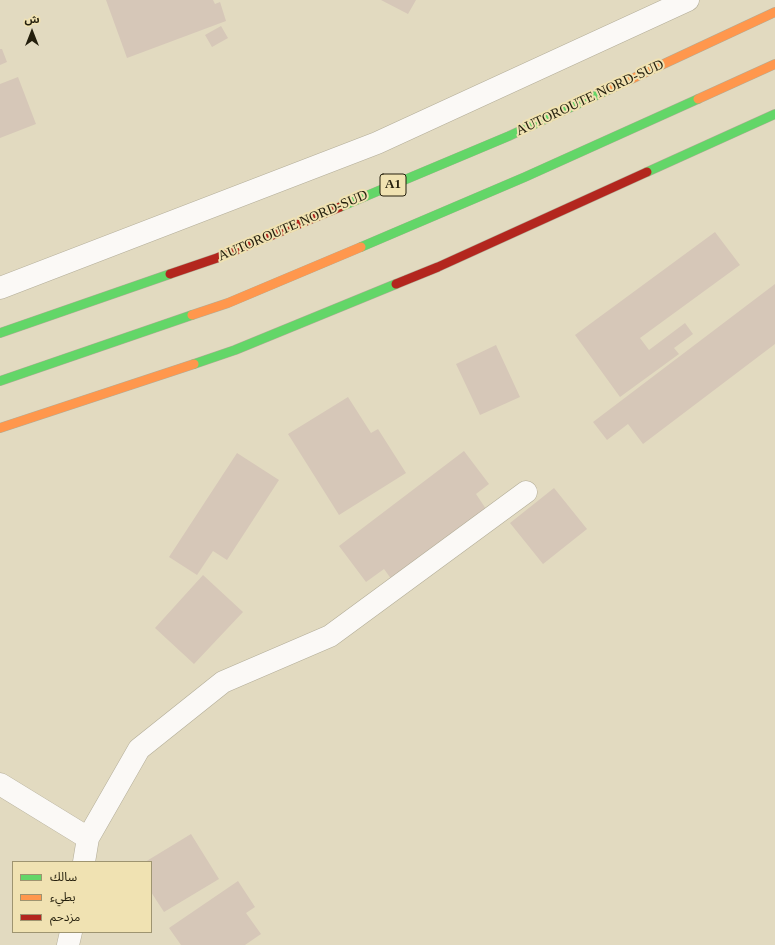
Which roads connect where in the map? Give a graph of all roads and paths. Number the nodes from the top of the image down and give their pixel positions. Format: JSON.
{"nodes":[{"id":1,"x":688,"y":0,"type":"edge"},
{"id":2,"x":775,"y":12,"type":"edge"},
{"id":3,"x":775,"y":64,"type":"edge"},
{"id":4,"x":775,"y":114,"type":"edge"},
{"id":5,"x":0,"y":288,"type":"edge"},
{"id":6,"x":0,"y":333,"type":"edge"},
{"id":7,"x":0,"y":381,"type":"edge"},
{"id":8,"x":0,"y":428,"type":"edge"},
{"id":9,"x":526,"y":492,"type":"dead end"},
{"id":10,"x":0,"y":784,"type":"edge"},
{"id":11,"x":88,"y":838,"type":"junction"},
{"id":12,"x":84,"y":861,"type":"edge"},
{"id":13,"x":71,"y":933,"type":"edge"},
{"id":14,"x":68,"y":945,"type":"edge"}],
"edges":[{"from":1,"to":5,"type":"street"},
{"from":2,"to":6,"type":"main road","name":"AUTOROUTE NORD-SUD","number":"A1"},
{"from":3,"to":7,"type":"main road"},
{"from":4,"to":8,"type":"main road"},
{"from":9,"to":11,"type":"street"},
{"from":10,"to":11,"type":"street"},
{"from":11,"to":12,"type":"street"},
{"from":13,"to":14,"type":"street"}]}
